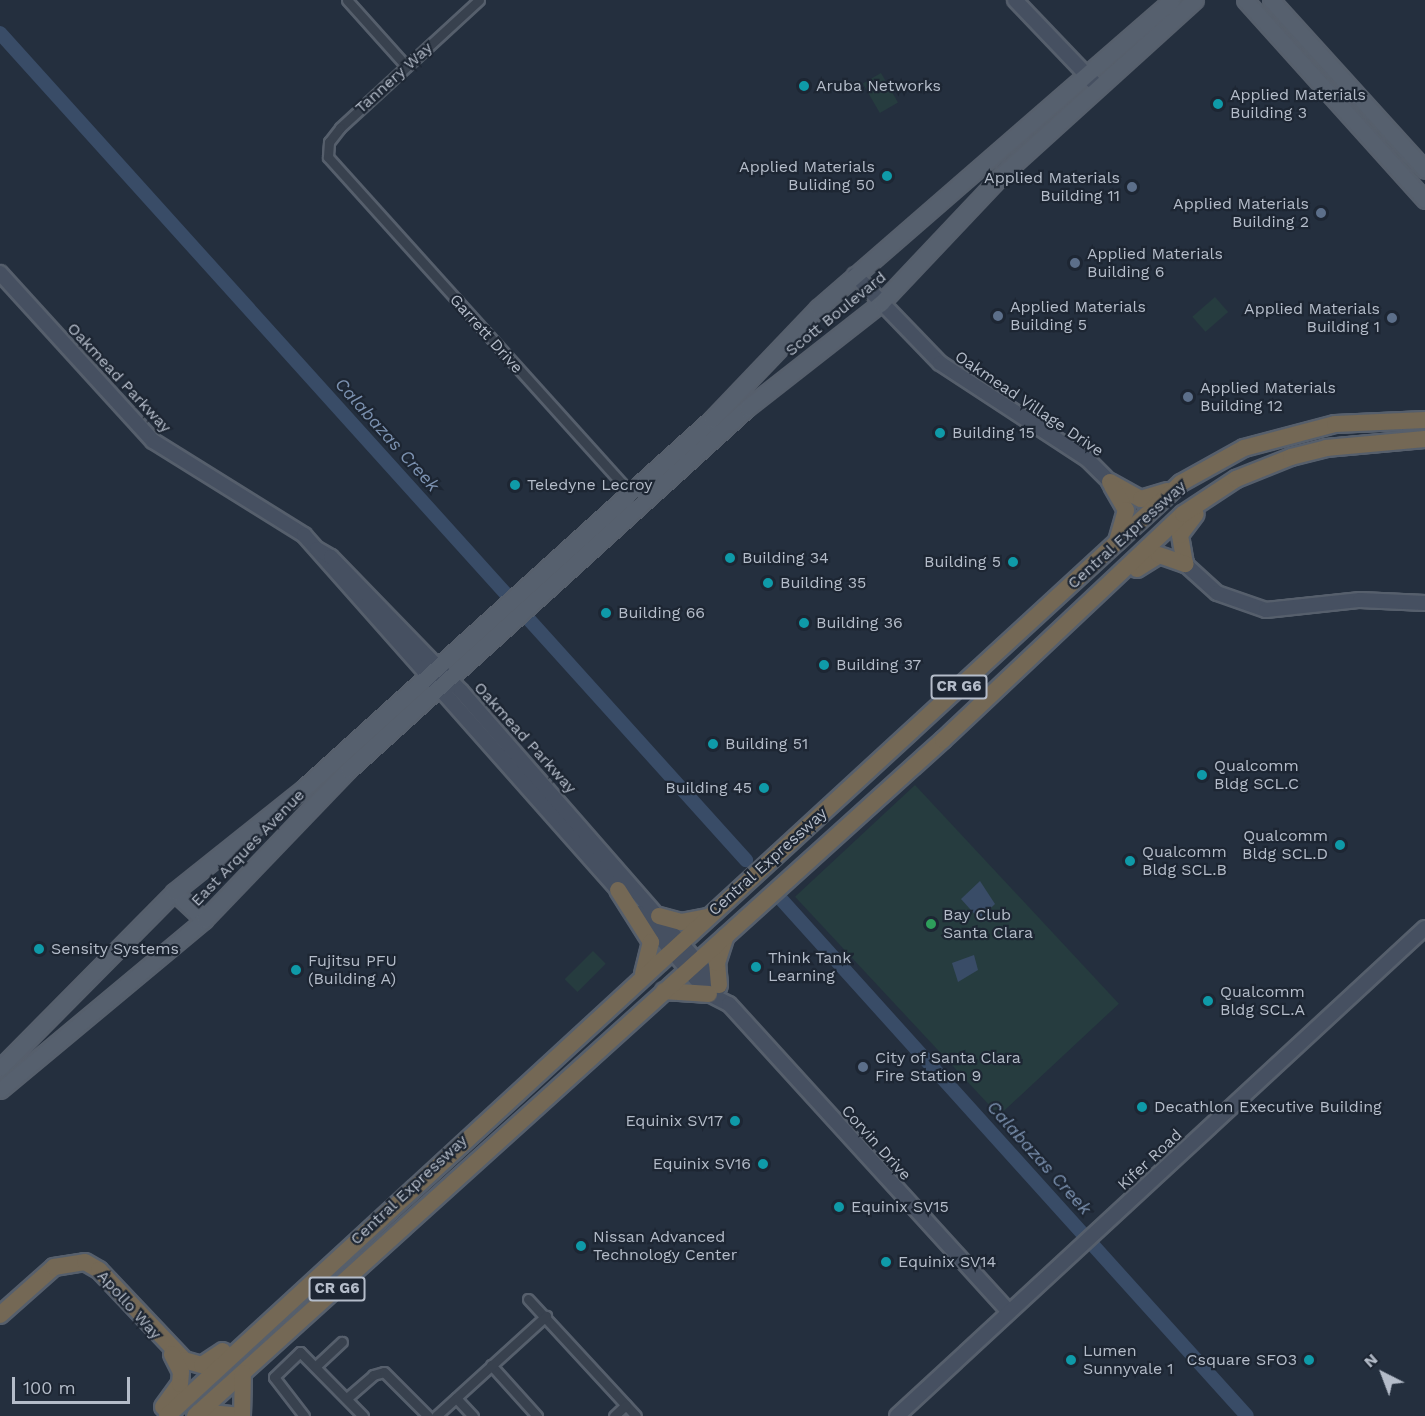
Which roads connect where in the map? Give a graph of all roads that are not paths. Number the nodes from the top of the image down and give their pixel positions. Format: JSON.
{"nodes":[{"id":1,"x":347,"y":0,"type":"edge"},
{"id":2,"x":479,"y":0,"type":"edge"},
{"id":3,"x":1015,"y":0,"type":"edge"},
{"id":4,"x":1172,"y":0,"type":"edge"},
{"id":5,"x":1195,"y":0,"type":"edge"},
{"id":6,"x":1245,"y":0,"type":"edge"},
{"id":7,"x":1271,"y":0,"type":"edge"},
{"id":8,"x":406,"y":66,"type":"junction"},
{"id":9,"x":1085,"y":78,"type":"junction"},
{"id":10,"x":1098,"y":87,"type":"junction"},
{"id":11,"x":331,"y":165,"type":"joint"},
{"id":12,"x":1425,"y":170,"type":"edge"},
{"id":13,"x":1425,"y":200,"type":"edge"},
{"id":14,"x":0,"y":273,"type":"edge"},
{"id":15,"x":855,"y":275,"type":"junction"},
{"id":16,"x":881,"y":303,"type":"junction"},
{"id":17,"x":1425,"y":420,"type":"edge"},
{"id":18,"x":1425,"y":439,"type":"edge"},
{"id":19,"x":1291,"y":457,"type":"junction"},
{"id":20,"x":1110,"y":482,"type":"junction"},
{"id":21,"x":1181,"y":483,"type":"junction"},
{"id":22,"x":635,"y":499,"type":"junction"},
{"id":23,"x":1116,"y":544,"type":"junction"},
{"id":24,"x":1185,"y":564,"type":"junction"},
{"id":25,"x":1425,"y":603,"type":"edge"},
{"id":26,"x":509,"y":614,"type":"junction"},
{"id":27,"x":1055,"y":635,"type":"junction"},
{"id":28,"x":432,"y":672,"type":"junction"},
{"id":29,"x":449,"y":679,"type":"junction"},
{"id":30,"x":437,"y":689,"type":"junction"},
{"id":31,"x":618,"y":890,"type":"junction"},
{"id":32,"x":174,"y":892,"type":"junction"},
{"id":33,"x":659,"y":916,"type":"junction"},
{"id":34,"x":707,"y":917,"type":"junction"},
{"id":35,"x":204,"y":920,"type":"junction"},
{"id":36,"x":1425,"y":928,"type":"edge"},
{"id":37,"x":727,"y":933,"type":"junction"},
{"id":38,"x":677,"y":946,"type":"junction"},
{"id":39,"x":692,"y":965,"type":"junction"},
{"id":40,"x":641,"y":978,"type":"junction"},
{"id":41,"x":664,"y":991,"type":"junction"},
{"id":42,"x":716,"y":991,"type":"junction"},
{"id":43,"x":1,"y":1064,"type":"edge"},
{"id":44,"x":16,"y":1077,"type":"junction"},
{"id":45,"x":0,"y":1090,"type":"edge"},
{"id":46,"x":348,"y":1247,"type":"junction"},
{"id":47,"x":528,"y":1299,"type":"dead end"},
{"id":48,"x":1009,"y":1312,"type":"junction"},
{"id":49,"x":0,"y":1315,"type":"edge"},
{"id":50,"x":546,"y":1316,"type":"junction"},
{"id":51,"x":342,"y":1342,"type":"dead end"},
{"id":52,"x":168,"y":1348,"type":"junction"},
{"id":53,"x":317,"y":1365,"type":"junction"},
{"id":54,"x":491,"y":1365,"type":"junction"},
{"id":55,"x":243,"y":1373,"type":"junction"},
{"id":56,"x":347,"y":1398,"type":"junction"},
{"id":57,"x":456,"y":1398,"type":"junction"},
{"id":58,"x":626,"y":1405,"type":"junction"},
{"id":59,"x":197,"y":1414,"type":"edge"},
{"id":60,"x":155,"y":1416,"type":"edge"},
{"id":61,"x":166,"y":1416,"type":"edge"},
{"id":62,"x":304,"y":1416,"type":"edge"},
{"id":63,"x":363,"y":1416,"type":"edge"},
{"id":64,"x":428,"y":1416,"type":"edge"},
{"id":65,"x":435,"y":1416,"type":"edge"},
{"id":66,"x":473,"y":1416,"type":"edge"},
{"id":67,"x":537,"y":1416,"type":"edge"},
{"id":68,"x":614,"y":1416,"type":"edge"},
{"id":69,"x":636,"y":1416,"type":"edge"},
{"id":70,"x":897,"y":1416,"type":"edge"}],
"edges":[{"from":1,"to":8,"type":"street"},
{"from":2,"to":8,"type":"street","name":"Tannery Way"},
{"from":3,"to":9,"type":"main road"},
{"from":4,"to":9,"type":"main road","name":"Scott Boulevard"},
{"from":5,"to":10,"type":"main road","name":"Scott Boulevard"},
{"from":6,"to":13,"type":"main road"},
{"from":7,"to":12,"type":"main road"},
{"from":8,"to":11,"type":"street","name":"Tannery Way"},
{"from":9,"to":10,"type":"main road"},
{"from":9,"to":15,"type":"main road","name":"Scott Boulevard"},
{"from":10,"to":16,"type":"main road","name":"Scott Boulevard"},
{"from":11,"to":22,"type":"street","name":"Garrett Drive"},
{"from":14,"to":28,"type":"main road","name":"Oakmead Parkway"},
{"from":15,"to":16,"type":"main road","name":"Oakmead Village Drive"},
{"from":15,"to":22,"type":"main road","name":"Scott Boulevard"},
{"from":16,"to":20,"type":"main road","name":"Oakmead Village Drive"},
{"from":16,"to":22,"type":"main road","name":"Scott Boulevard"},
{"from":17,"to":21,"type":"highway","name":"Central Expressway","number":"CR G6"},
{"from":18,"to":19,"type":"highway","name":"Central Expressway","number":"CR G6"},
{"from":19,"to":24,"type":"highway"},
{"from":19,"to":27,"type":"highway","name":"Central Expressway","number":"CR G6"},
{"from":20,"to":21,"type":"highway"},
{"from":20,"to":23,"type":"highway"},
{"from":21,"to":23,"type":"highway","name":"Central Expressway","number":"CR G6"},
{"from":22,"to":26,"type":"main road","name":"Scott Boulevard"},
{"from":23,"to":34,"type":"highway","name":"Central Expressway","number":"CR G6"},
{"from":24,"to":25,"type":"main road"},
{"from":24,"to":27,"type":"highway"},
{"from":26,"to":28,"type":"main road","name":"East Arques Avenue"},
{"from":26,"to":29,"type":"main road","name":"East Arques Avenue"},
{"from":27,"to":37,"type":"highway","name":"Central Expressway","number":"CR G6"},
{"from":28,"to":29,"type":"main road","name":"Oakmead Parkway"},
{"from":28,"to":30,"type":"main road","name":"Oakmead Parkway"},
{"from":28,"to":32,"type":"main road","name":"East Arques Avenue"},
{"from":29,"to":30,"type":"main road","name":"East Arques Avenue"},
{"from":29,"to":33,"type":"main road","name":"Oakmead Parkway"},
{"from":30,"to":31,"type":"main road","name":"Oakmead Parkway"},
{"from":30,"to":35,"type":"main road","name":"East Arques Avenue"},
{"from":31,"to":38,"type":"main road","name":"Oakmead Parkway"},
{"from":31,"to":40,"type":"highway"},
{"from":32,"to":35,"type":"main road"},
{"from":32,"to":43,"type":"main road","name":"East Arques Avenue"},
{"from":33,"to":34,"type":"highway"},
{"from":33,"to":38,"type":"main road","name":"Oakmead Parkway"},
{"from":34,"to":38,"type":"highway","name":"Central Expressway","number":"CR G6"},
{"from":35,"to":44,"type":"main road","name":"East Arques Avenue"},
{"from":36,"to":48,"type":"main road","name":"Kifer Road"},
{"from":37,"to":39,"type":"highway","name":"Central Expressway","number":"CR G6"},
{"from":37,"to":42,"type":"highway"},
{"from":38,"to":39,"type":"main road","name":"Oakmead Parkway"},
{"from":38,"to":40,"type":"highway","name":"Central Expressway","number":"CR G6"},
{"from":39,"to":41,"type":"highway","name":"Central Expressway","number":"CR G6"},
{"from":39,"to":42,"type":"main road","name":"Corvin Drive"},
{"from":40,"to":46,"type":"highway","name":"Central Expressway","number":"CR G6"},
{"from":41,"to":42,"type":"highway"},
{"from":41,"to":55,"type":"highway","name":"Central Expressway","number":"CR G6"},
{"from":42,"to":48,"type":"main road","name":"Corvin Drive"},
{"from":43,"to":44,"type":"main road"},
{"from":44,"to":45,"type":"main road","name":"East Arques Avenue"},
{"from":46,"to":52,"type":"highway"},
{"from":46,"to":61,"type":"highway","name":"Central Expressway","number":"CR G6"},
{"from":47,"to":50,"type":"street"},
{"from":48,"to":70,"type":"main road","name":"Kifer Road"},
{"from":49,"to":52,"type":"highway","name":"Apollo Way"},
{"from":50,"to":54,"type":"street"},
{"from":50,"to":58,"type":"street"},
{"from":51,"to":53,"type":"street"},
{"from":52,"to":60,"type":"highway"},
{"from":53,"to":56,"type":"street"},
{"from":53,"to":62,"type":"street"},
{"from":54,"to":57,"type":"street"},
{"from":54,"to":67,"type":"street"},
{"from":55,"to":59,"type":"highway","name":"Central Expressway","number":"CR G6"},
{"from":55,"to":59,"type":"highway"},
{"from":56,"to":63,"type":"street"},
{"from":56,"to":64,"type":"street"},
{"from":57,"to":65,"type":"street"},
{"from":57,"to":66,"type":"street"},
{"from":58,"to":68,"type":"street"},
{"from":58,"to":69,"type":"street"}]}
